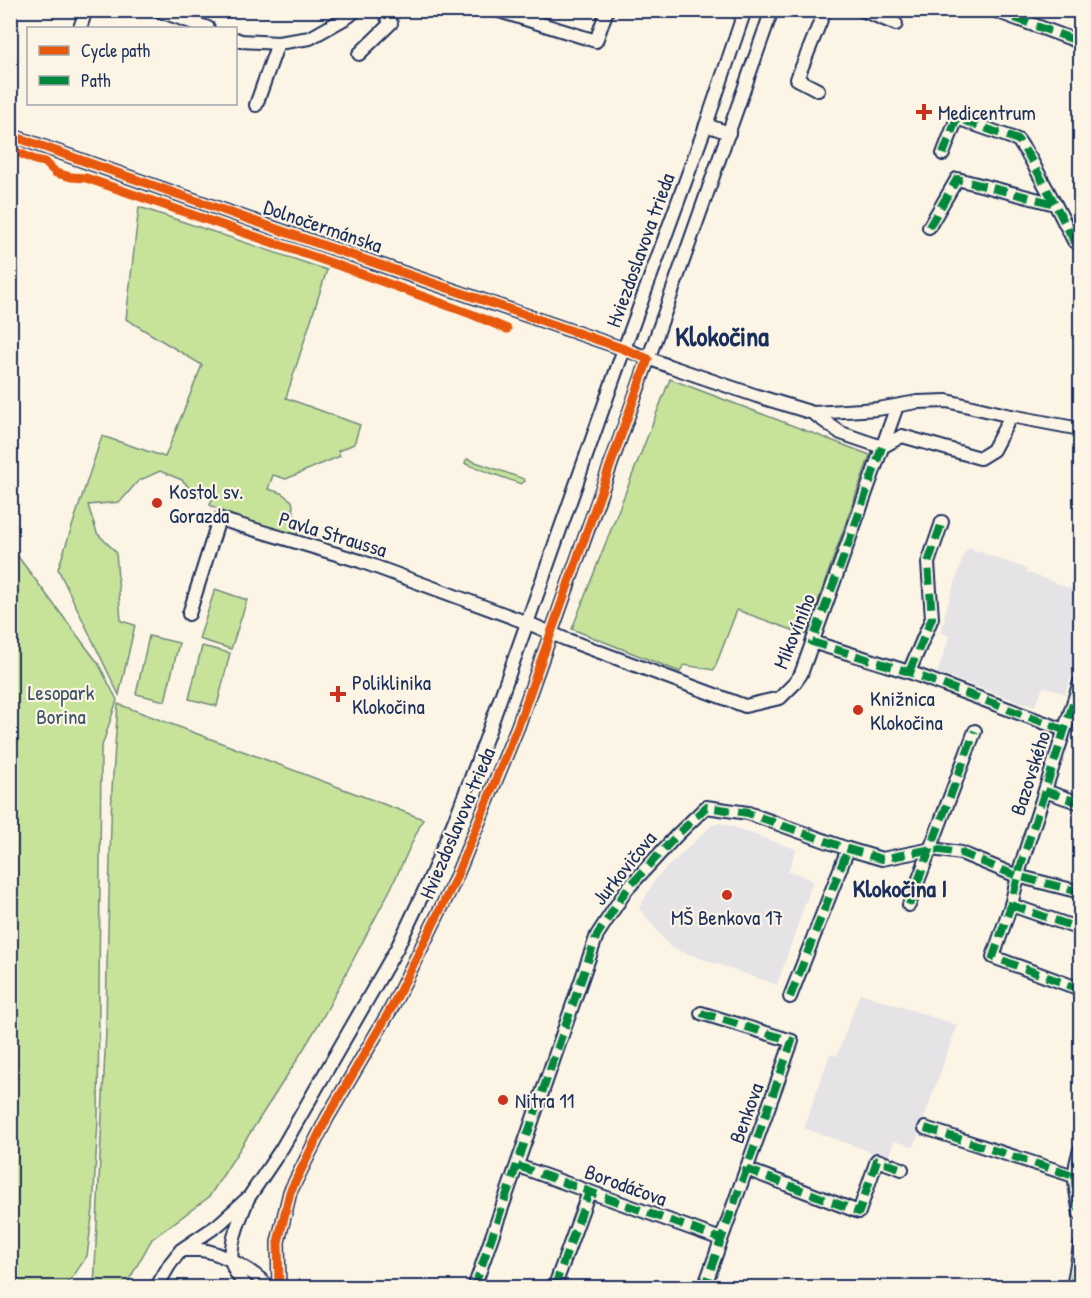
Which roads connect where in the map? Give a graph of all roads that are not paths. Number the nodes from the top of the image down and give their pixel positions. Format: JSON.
{"nodes":[{"id":1,"x":86,"y":10,"type":"edge"},
{"id":2,"x":157,"y":10,"type":"edge"},
{"id":3,"x":356,"y":10,"type":"edge"},
{"id":4,"x":496,"y":10,"type":"edge"},
{"id":5,"x":607,"y":10,"type":"edge"},
{"id":6,"x":745,"y":10,"type":"edge"},
{"id":7,"x":772,"y":10,"type":"edge"},
{"id":8,"x":825,"y":10,"type":"edge"},
{"id":9,"x":862,"y":10,"type":"edge"},
{"id":10,"x":993,"y":10,"type":"edge"},
{"id":11,"x":386,"y":12,"type":"edge"},
{"id":12,"x":512,"y":13,"type":"edge"},
{"id":13,"x":181,"y":24,"type":"edge"},
{"id":14,"x":896,"y":24,"type":"dead end"},
{"id":15,"x":84,"y":27,"type":"edge"},
{"id":16,"x":201,"y":27,"type":"edge"},
{"id":17,"x":237,"y":40,"type":"edge"},
{"id":18,"x":1080,"y":42,"type":"edge"},
{"id":19,"x":278,"y":43,"type":"junction"},
{"id":20,"x":359,"y":54,"type":"dead end"},
{"id":21,"x":818,"y":90,"type":"dead end"},
{"id":22,"x":256,"y":105,"type":"dead end"},
{"id":23,"x":706,"y":124,"type":"junction"},
{"id":24,"x":729,"y":133,"type":"junction"},
{"id":25,"x":10,"y":135,"type":"edge"},
{"id":26,"x":943,"y":154,"type":"dead end"},
{"id":27,"x":1055,"y":204,"type":"junction"},
{"id":28,"x":929,"y":227,"type":"dead end"},
{"id":29,"x":1080,"y":243,"type":"edge"},
{"id":30,"x":624,"y":349,"type":"junction"},
{"id":31,"x":648,"y":358,"type":"junction"},
{"id":32,"x":897,"y":406,"type":"junction"},
{"id":33,"x":813,"y":413,"type":"junction"},
{"id":34,"x":1011,"y":416,"type":"junction"},
{"id":35,"x":1080,"y":429,"type":"edge"},
{"id":36,"x":882,"y":447,"type":"junction"},
{"id":37,"x":942,"y":522,"type":"dead end"},
{"id":38,"x":189,"y":614,"type":"dead end"},
{"id":39,"x":528,"y":623,"type":"junction"},
{"id":40,"x":551,"y":633,"type":"junction"},
{"id":41,"x":812,"y":642,"type":"junction"},
{"id":42,"x":909,"y":672,"type":"junction"},
{"id":43,"x":1080,"y":682,"type":"edge"},
{"id":44,"x":1064,"y":730,"type":"junction"},
{"id":45,"x":975,"y":731,"type":"dead end"},
{"id":46,"x":1045,"y":791,"type":"junction"},
{"id":47,"x":1080,"y":804,"type":"edge"},
{"id":48,"x":848,"y":849,"type":"junction"},
{"id":49,"x":932,"y":849,"type":"junction"},
{"id":50,"x":1017,"y":876,"type":"junction"},
{"id":51,"x":1080,"y":892,"type":"edge"},
{"id":52,"x":1011,"y":904,"type":"junction"},
{"id":53,"x":909,"y":905,"type":"dead end"},
{"id":54,"x":1080,"y":929,"type":"edge"},
{"id":55,"x":1080,"y":989,"type":"edge"},
{"id":56,"x":790,"y":997,"type":"dead end"},
{"id":57,"x":701,"y":1013,"type":"dead end"},
{"id":58,"x":925,"y":1128,"type":"dead end"},
{"id":59,"x":1080,"y":1150,"type":"edge"},
{"id":60,"x":518,"y":1167,"type":"junction"},
{"id":61,"x":902,"y":1168,"type":"dead end"},
{"id":62,"x":746,"y":1169,"type":"junction"},
{"id":63,"x":1074,"y":1176,"type":"junction"},
{"id":64,"x":589,"y":1192,"type":"junction"},
{"id":65,"x":249,"y":1197,"type":"junction"},
{"id":66,"x":1080,"y":1214,"type":"edge"},
{"id":67,"x":721,"y":1239,"type":"junction"},
{"id":68,"x":1080,"y":1246,"type":"edge"},
{"id":69,"x":181,"y":1250,"type":"junction"},
{"id":70,"x":230,"y":1260,"type":"junction"},
{"id":71,"x":156,"y":1287,"type":"edge"},
{"id":72,"x":248,"y":1287,"type":"edge"},
{"id":73,"x":268,"y":1287,"type":"edge"},
{"id":74,"x":279,"y":1287,"type":"edge"},
{"id":75,"x":474,"y":1287,"type":"edge"},
{"id":76,"x":554,"y":1287,"type":"edge"},
{"id":77,"x":704,"y":1287,"type":"edge"},
{"id":78,"x":1073,"y":1287,"type":"edge"}],
"edges":[{"from":1,"to":15,"type":"street"},
{"from":2,"to":13,"type":"street"},
{"from":3,"to":19,"type":"street"},
{"from":4,"to":12,"type":"street"},
{"from":5,"to":12,"type":"street"},
{"from":6,"to":23,"type":"street","name":"Hviezdoslavova trieda"},
{"from":7,"to":24,"type":"street","name":"Hviezdoslavova trieda"},
{"from":8,"to":21,"type":"street"},
{"from":9,"to":14,"type":"street"},
{"from":10,"to":18,"type":"street"},
{"from":11,"to":20,"type":"street"},
{"from":13,"to":16,"type":"street"},
{"from":17,"to":19,"type":"street"},
{"from":19,"to":22,"type":"street"},
{"from":23,"to":24,"type":"street"},
{"from":23,"to":30,"type":"street","name":"Hviezdoslavova trieda"},
{"from":24,"to":31,"type":"street","name":"Hviezdoslavova trieda"},
{"from":25,"to":30,"type":"street","name":"Dolnočermánska"},
{"from":26,"to":27,"type":"street"},
{"from":27,"to":28,"type":"street"},
{"from":27,"to":29,"type":"street"},
{"from":30,"to":31,"type":"street","name":"Dolnočermánska"},
{"from":30,"to":39,"type":"street","name":"Hviezdoslavova trieda"},
{"from":31,"to":33,"type":"street"},
{"from":31,"to":40,"type":"street","name":"Hviezdoslavova trieda"},
{"from":32,"to":33,"type":"street"},
{"from":32,"to":34,"type":"street"},
{"from":32,"to":36,"type":"street","name":"Mikovíniho"},
{"from":33,"to":36,"type":"street"},
{"from":34,"to":35,"type":"street"},
{"from":34,"to":36,"type":"street"},
{"from":36,"to":41,"type":"street","name":"Mikovíniho"},
{"from":37,"to":42,"type":"street"},
{"from":38,"to":39,"type":"street","name":"Pavla Straussa"},
{"from":39,"to":40,"type":"street","name":"Mikovíniho"},
{"from":39,"to":65,"type":"street","name":"Hviezdoslavova trieda"},
{"from":40,"to":41,"type":"street","name":"Mikovíniho"},
{"from":40,"to":74,"type":"street","name":"Hviezdoslavova trieda"},
{"from":41,"to":42,"type":"street"},
{"from":42,"to":44,"type":"street"},
{"from":43,"to":44,"type":"street","name":"Bazovského"},
{"from":44,"to":46,"type":"street","name":"Bazovského"},
{"from":45,"to":49,"type":"street"},
{"from":46,"to":47,"type":"street"},
{"from":46,"to":50,"type":"street","name":"Bazovského"},
{"from":48,"to":49,"type":"street","name":"Jurkovičova"},
{"from":48,"to":56,"type":"street"},
{"from":48,"to":60,"type":"street","name":"Jurkovičova"},
{"from":49,"to":50,"type":"street","name":"Jurkovičova"},
{"from":49,"to":53,"type":"street"},
{"from":50,"to":51,"type":"street","name":"Jurkovičova"},
{"from":50,"to":52,"type":"street","name":"Bazovského"},
{"from":52,"to":54,"type":"street"},
{"from":52,"to":55,"type":"street","name":"Bazovského"},
{"from":57,"to":62,"type":"street","name":"Benkova"},
{"from":58,"to":63,"type":"street"},
{"from":59,"to":63,"type":"street"},
{"from":60,"to":64,"type":"street","name":"Borodáčova"},
{"from":60,"to":75,"type":"street","name":"Jurkovičova"},
{"from":61,"to":62,"type":"street"},
{"from":62,"to":67,"type":"street","name":"Benkova"},
{"from":63,"to":66,"type":"street"},
{"from":64,"to":67,"type":"street","name":"Borodáčova"},
{"from":64,"to":76,"type":"street"},
{"from":65,"to":69,"type":"street","name":"Hviezdoslavova trieda"},
{"from":65,"to":70,"type":"street"},
{"from":67,"to":77,"type":"street","name":"Benkova"},
{"from":68,"to":78,"type":"street"},
{"from":69,"to":70,"type":"street"},
{"from":69,"to":71,"type":"street","name":"Hviezdoslavova trieda"},
{"from":70,"to":72,"type":"street"},
{"from":70,"to":73,"type":"street"}]}
